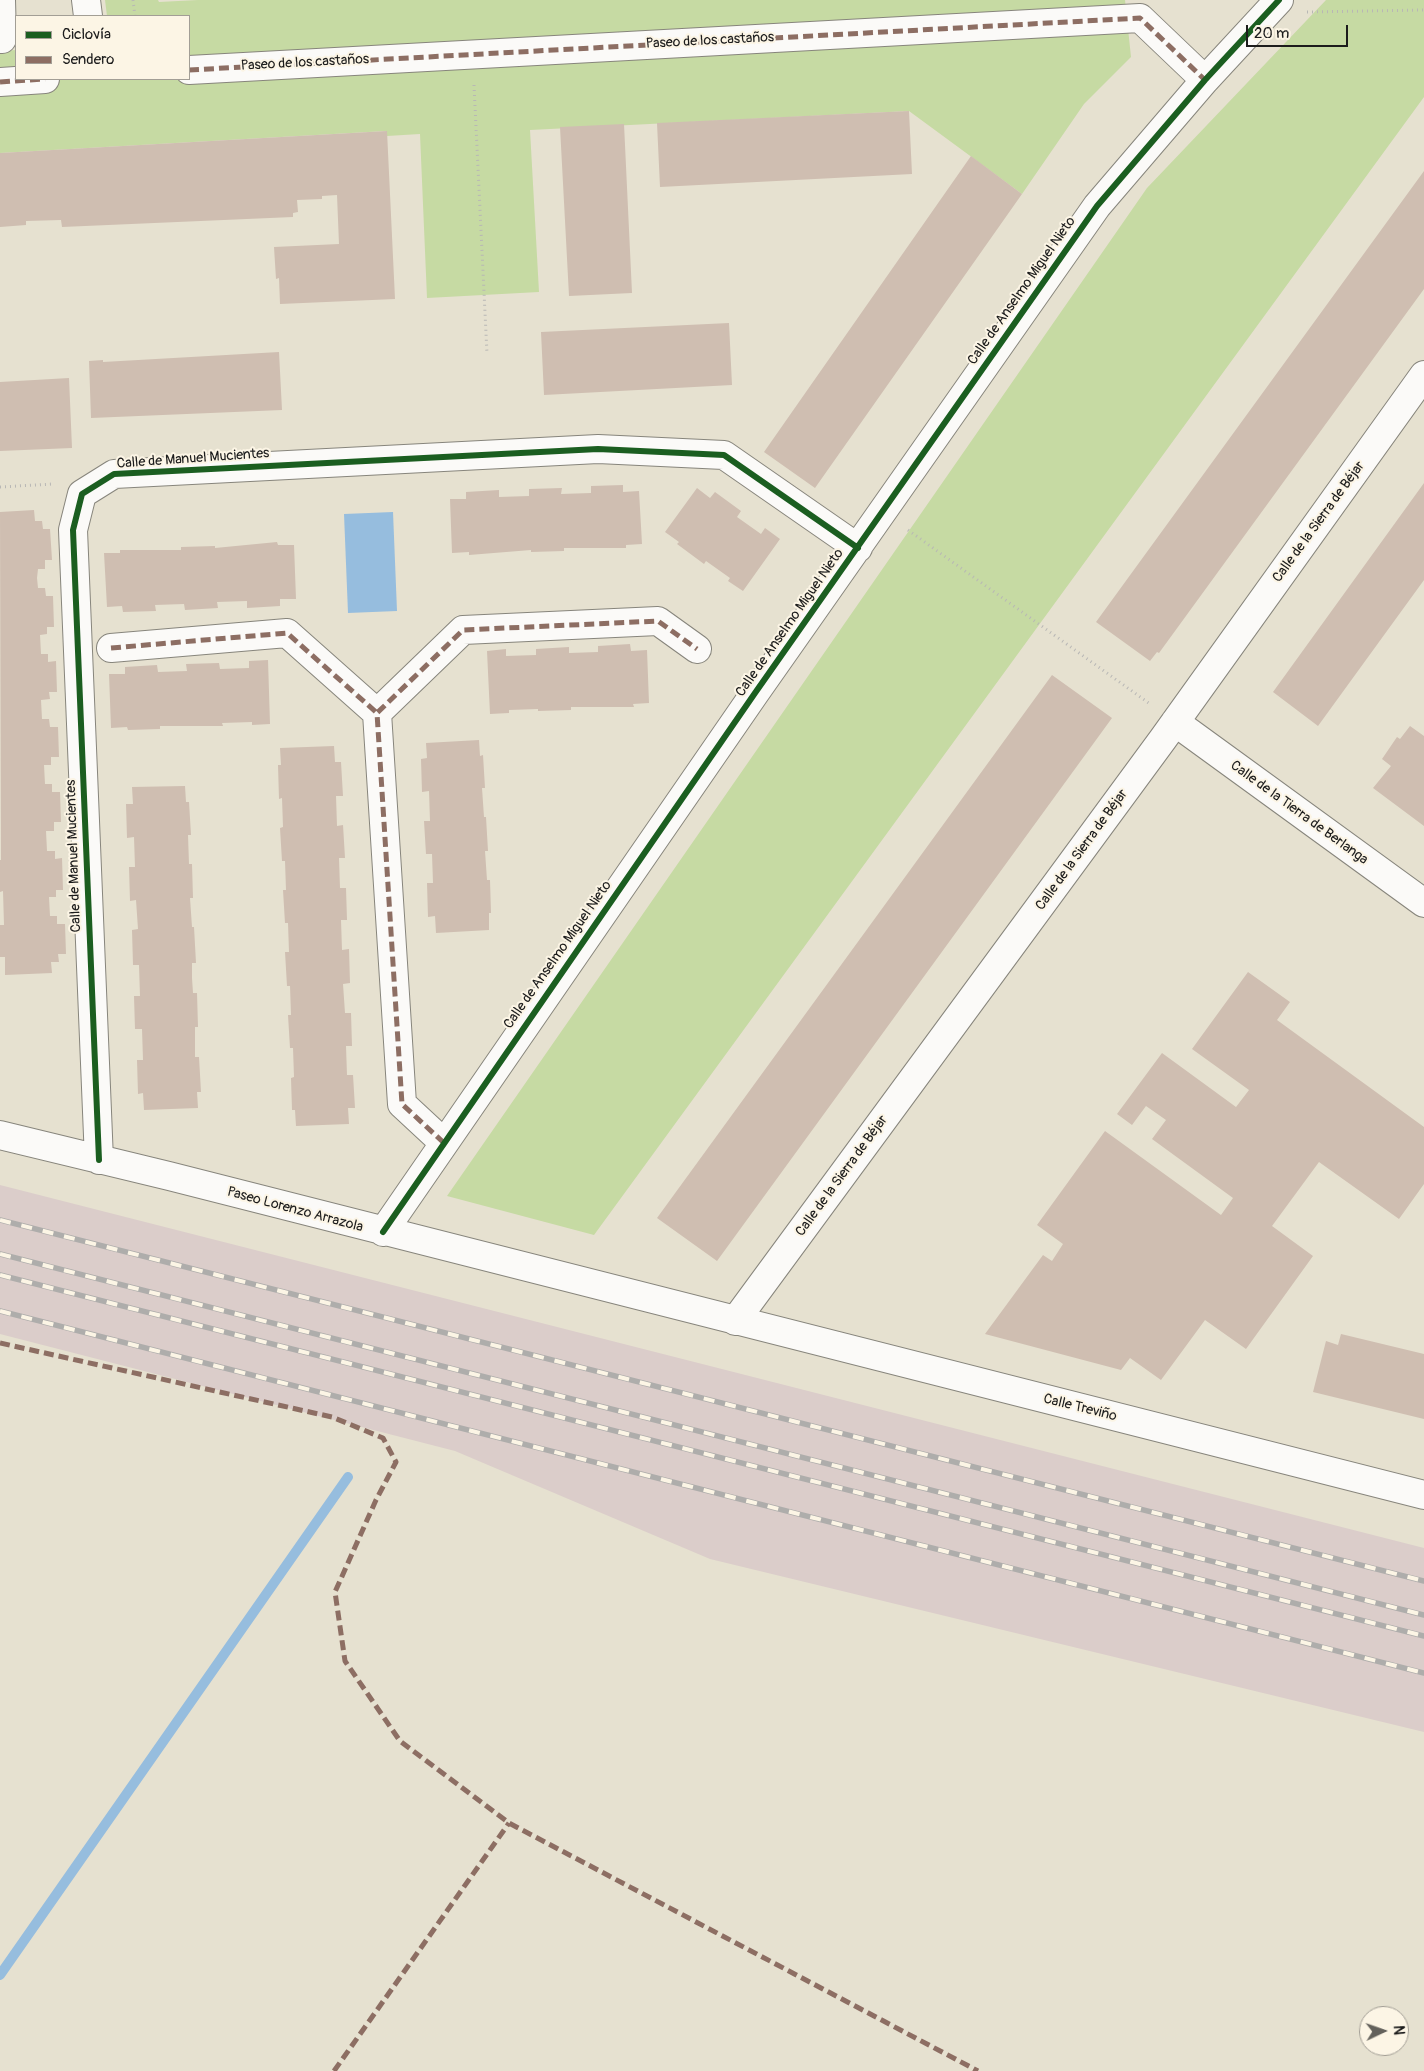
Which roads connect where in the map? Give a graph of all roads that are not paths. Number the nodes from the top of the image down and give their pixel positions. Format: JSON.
{"nodes":[{"id":1,"x":1,"y":0,"type":"edge"},
{"id":2,"x":86,"y":0,"type":"edge"},
{"id":3,"x":1273,"y":6,"type":"edge"},
{"id":4,"x":88,"y":15,"type":"edge"},
{"id":5,"x":6,"y":39,"type":"edge"},
{"id":6,"x":190,"y":70,"type":"edge"},
{"id":7,"x":30,"y":80,"type":"edge"},
{"id":8,"x":1205,"y":80,"type":"junction"},
{"id":9,"x":0,"y":82,"type":"edge"},
{"id":10,"x":1424,"y":375,"type":"edge"},
{"id":11,"x":858,"y":548,"type":"junction"},
{"id":12,"x":111,"y":648,"type":"dead end"},
{"id":13,"x":697,"y":649,"type":"dead end"},
{"id":14,"x":377,"y":712,"type":"junction"},
{"id":15,"x":1175,"y":722,"type":"junction"},
{"id":16,"x":1424,"y":904,"type":"edge"},
{"id":17,"x":0,"y":1135,"type":"edge"},
{"id":18,"x":444,"y":1143,"type":"junction"},
{"id":19,"x":99,"y":1160,"type":"junction"},
{"id":20,"x":383,"y":1232,"type":"junction"},
{"id":21,"x":735,"y":1321,"type":"junction"},
{"id":22,"x":1424,"y":1495,"type":"edge"}],
"edges":[{"from":1,"to":5,"type":"street"},
{"from":2,"to":4,"type":"street"},
{"from":3,"to":8,"type":"street","name":"Calle de Anselmo Miguel Nieto"},
{"from":6,"to":8,"type":"street","name":"Paseo de los castaños"},
{"from":7,"to":9,"type":"street"},
{"from":8,"to":11,"type":"street","name":"Calle de Anselmo Miguel Nieto"},
{"from":10,"to":15,"type":"street","name":"Calle de la Sierra de Béjar"},
{"from":11,"to":18,"type":"street","name":"Calle de Anselmo Miguel Nieto"},
{"from":11,"to":19,"type":"street","name":"Calle de Manuel Mucientes"},
{"from":12,"to":14,"type":"street"},
{"from":13,"to":14,"type":"street"},
{"from":14,"to":18,"type":"street"},
{"from":15,"to":16,"type":"street","name":"Calle de la Tierra de Berlanga"},
{"from":15,"to":21,"type":"street","name":"Calle de la Sierra de Béjar"},
{"from":17,"to":19,"type":"street","name":"Paseo Lorenzo Arrazola"},
{"from":18,"to":20,"type":"street","name":"Calle de Anselmo Miguel Nieto"},
{"from":19,"to":20,"type":"street","name":"Paseo Lorenzo Arrazola"},
{"from":20,"to":21,"type":"street","name":"Paseo Lorenzo Arrazola"},
{"from":21,"to":22,"type":"street","name":"Calle Treviño"}]}
